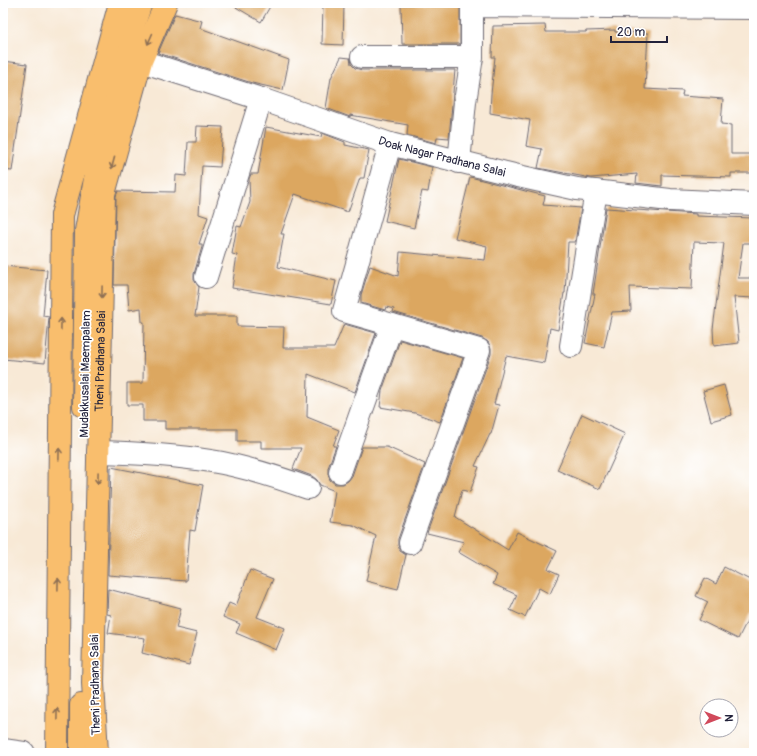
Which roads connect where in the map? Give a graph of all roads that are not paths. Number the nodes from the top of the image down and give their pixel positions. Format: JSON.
{"nodes":[{"id":1,"x":120,"y":3,"type":"edge"},
{"id":2,"x":141,"y":3,"type":"edge"},
{"id":3,"x":166,"y":3,"type":"edge"},
{"id":4,"x":754,"y":8,"type":"edge"},
{"id":5,"x":362,"y":57,"type":"dead end"},
{"id":6,"x":472,"y":57,"type":"junction"},
{"id":7,"x":141,"y":61,"type":"junction"},
{"id":8,"x":260,"y":98,"type":"junction"},
{"id":9,"x":390,"y":144,"type":"junction"},
{"id":10,"x":459,"y":162,"type":"junction"},
{"id":11,"x":596,"y":191,"type":"junction"},
{"id":12,"x":754,"y":204,"type":"edge"},
{"id":13,"x":206,"y":277,"type":"dead end"},
{"id":14,"x":392,"y":325,"type":"junction"},
{"id":15,"x":571,"y":346,"type":"dead end"},
{"id":16,"x":98,"y":452,"type":"junction"},
{"id":17,"x":340,"y":472,"type":"dead end"},
{"id":18,"x":308,"y":488,"type":"dead end"},
{"id":19,"x":410,"y":543,"type":"dead end"},
{"id":20,"x":3,"y":750,"type":"edge"},
{"id":21,"x":24,"y":753,"type":"edge"},
{"id":22,"x":57,"y":753,"type":"edge"},
{"id":23,"x":81,"y":753,"type":"edge"},
{"id":24,"x":97,"y":753,"type":"edge"}],
"edges":[{"from":22,"to":1,"type":"main road","one_way":true},
{"from":2,"to":23,"type":"main road","name":"Mudakkusalai Maempalam"},
{"from":3,"to":7,"type":"main road","name":"Theni Pradhana Salai","one_way":true},
{"from":4,"to":6,"type":"street"},
{"from":5,"to":6,"type":"street"},
{"from":6,"to":10,"type":"street"},
{"from":7,"to":8,"type":"street","name":"Doak Nagar Pradhana Salai"},
{"from":7,"to":16,"type":"main road","name":"Theni Pradhana Salai","one_way":true},
{"from":8,"to":9,"type":"street","name":"Doak Nagar Pradhana Salai"},
{"from":8,"to":13,"type":"street"},
{"from":9,"to":10,"type":"street","name":"Doak Nagar Pradhana Salai"},
{"from":9,"to":14,"type":"street"},
{"from":10,"to":11,"type":"street","name":"Doak Nagar Pradhana Salai"},
{"from":11,"to":12,"type":"street","name":"Doak Nagar Pradhana Salai"},
{"from":11,"to":15,"type":"street"},
{"from":14,"to":17,"type":"street"},
{"from":14,"to":19,"type":"street"},
{"from":16,"to":18,"type":"street"},
{"from":16,"to":24,"type":"main road","name":"Theni Pradhana Salai","one_way":true},
{"from":20,"to":21,"type":"street"}]}
